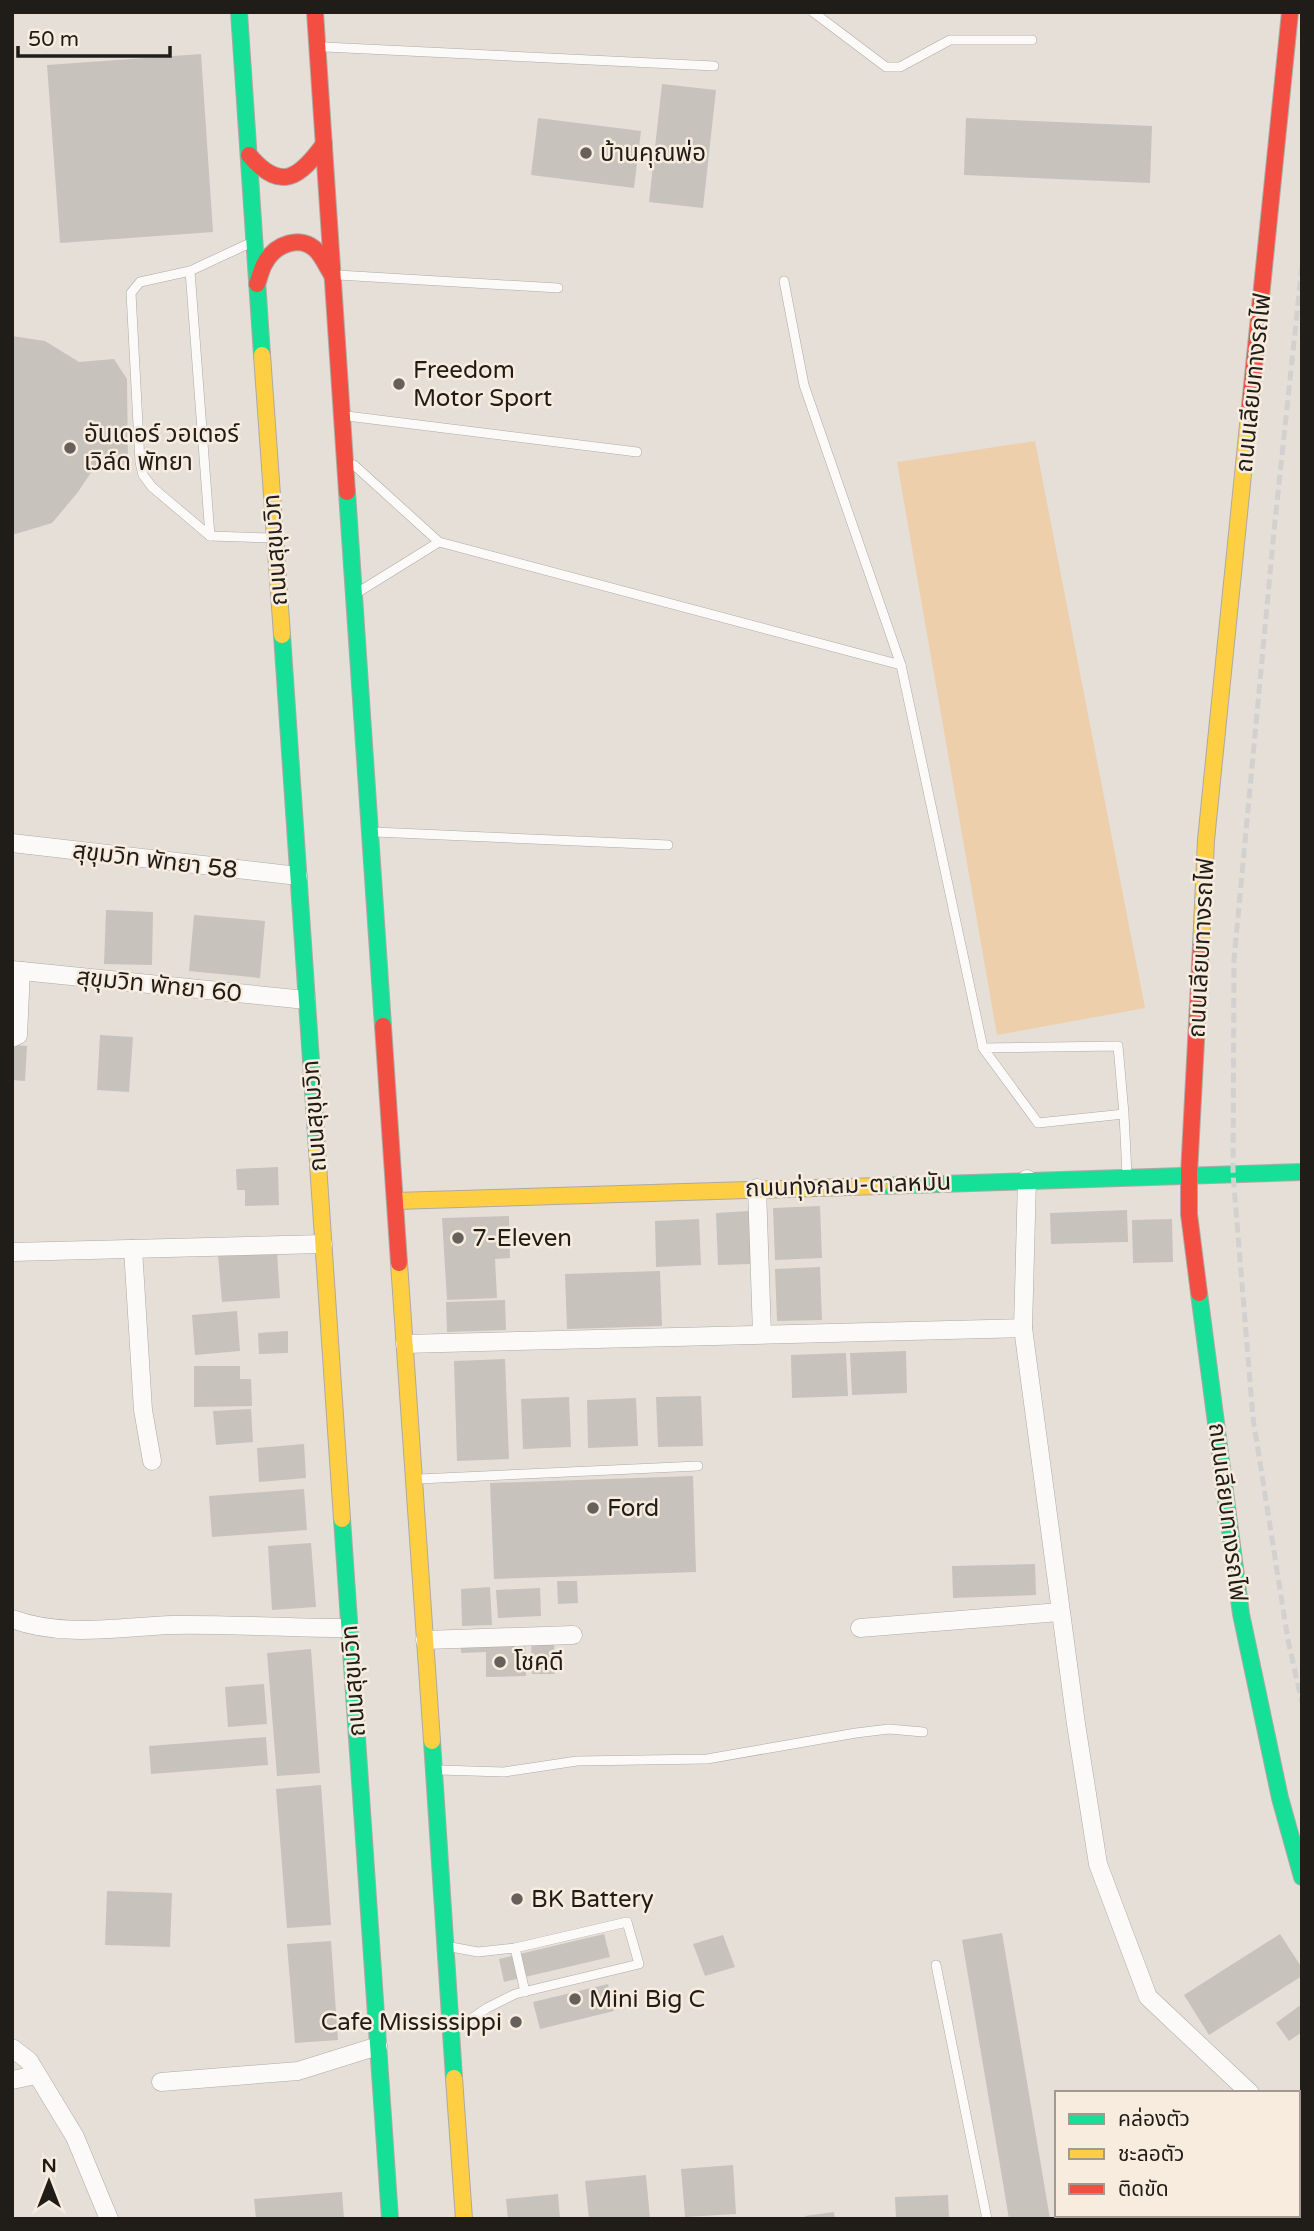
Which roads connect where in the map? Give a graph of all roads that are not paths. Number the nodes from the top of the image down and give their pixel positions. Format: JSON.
{"nodes":[{"id":1,"x":239,"y":12,"type":"edge"},
{"id":2,"x":315,"y":12,"type":"edge"},
{"id":3,"x":813,"y":12,"type":"edge"},
{"id":4,"x":1290,"y":12,"type":"edge"},
{"id":5,"x":1032,"y":40,"type":"dead end"},
{"id":6,"x":317,"y":47,"type":"junction"},
{"id":7,"x":714,"y":66,"type":"dead end"},
{"id":8,"x":324,"y":144,"type":"junction"},
{"id":9,"x":248,"y":155,"type":"junction"},
{"id":10,"x":254,"y":241,"type":"junction"},
{"id":11,"x":190,"y":271,"type":"junction"},
{"id":12,"x":332,"y":275,"type":"junction"},
{"id":13,"x":784,"y":281,"type":"dead end"},
{"id":14,"x":257,"y":284,"type":"junction"},
{"id":15,"x":558,"y":289,"type":"dead end"},
{"id":16,"x":342,"y":415,"type":"junction"},
{"id":17,"x":637,"y":452,"type":"dead end"},
{"id":18,"x":345,"y":457,"type":"junction"},
{"id":19,"x":210,"y":536,"type":"junction"},
{"id":20,"x":275,"y":538,"type":"junction"},
{"id":21,"x":439,"y":542,"type":"junction"},
{"id":22,"x":354,"y":596,"type":"junction"},
{"id":23,"x":901,"y":665,"type":"junction"},
{"id":24,"x":370,"y":832,"type":"junction"},
{"id":25,"x":12,"y":843,"type":"edge"},
{"id":26,"x":668,"y":845,"type":"dead end"},
{"id":27,"x":298,"y":876,"type":"junction"},
{"id":28,"x":17,"y":971,"type":"edge"},
{"id":29,"x":306,"y":1000,"type":"junction"},
{"id":30,"x":12,"y":1038,"type":"edge"},
{"id":31,"x":983,"y":1048,"type":"junction"},
{"id":32,"x":1124,"y":1114,"type":"junction"},
{"id":33,"x":1302,"y":1172,"type":"edge"},
{"id":34,"x":1189,"y":1174,"type":"junction"},
{"id":35,"x":1127,"y":1177,"type":"junction"},
{"id":36,"x":1027,"y":1179,"type":"junction"},
{"id":37,"x":757,"y":1188,"type":"junction"},
{"id":38,"x":395,"y":1201,"type":"junction"},
{"id":39,"x":323,"y":1244,"type":"junction"},
{"id":40,"x":133,"y":1249,"type":"junction"},
{"id":41,"x":12,"y":1252,"type":"edge"},
{"id":42,"x":1023,"y":1328,"type":"junction"},
{"id":43,"x":762,"y":1334,"type":"junction"},
{"id":44,"x":405,"y":1344,"type":"junction"},
{"id":45,"x":152,"y":1461,"type":"dead end"},
{"id":46,"x":698,"y":1466,"type":"dead end"},
{"id":47,"x":414,"y":1479,"type":"junction"},
{"id":48,"x":1060,"y":1612,"type":"junction"},
{"id":49,"x":12,"y":1619,"type":"edge"},
{"id":50,"x":349,"y":1628,"type":"junction"},
{"id":51,"x":860,"y":1628,"type":"dead end"},
{"id":52,"x":573,"y":1635,"type":"dead end"},
{"id":53,"x":425,"y":1640,"type":"junction"},
{"id":54,"x":923,"y":1732,"type":"dead end"},
{"id":55,"x":434,"y":1770,"type":"junction"},
{"id":56,"x":1302,"y":1877,"type":"edge"},
{"id":57,"x":446,"y":1947,"type":"junction"},
{"id":58,"x":515,"y":1948,"type":"junction"},
{"id":59,"x":936,"y":1965,"type":"dead end"},
{"id":60,"x":525,"y":1992,"type":"junction"},
{"id":61,"x":452,"y":2033,"type":"junction"},
{"id":62,"x":378,"y":2046,"type":"junction"},
{"id":63,"x":12,"y":2048,"type":"edge"},
{"id":64,"x":36,"y":2075,"type":"junction"},
{"id":65,"x":12,"y":2080,"type":"edge"},
{"id":66,"x":161,"y":2082,"type":"dead end"},
{"id":67,"x":1248,"y":2091,"type":"edge"},
{"id":68,"x":109,"y":2219,"type":"edge"},
{"id":69,"x":390,"y":2219,"type":"edge"},
{"id":70,"x":464,"y":2219,"type":"edge"},
{"id":71,"x":987,"y":2219,"type":"edge"}],
"edges":[{"from":1,"to":9,"type":"main road","name":"ถนนสุขุมวิท"},
{"from":2,"to":6,"type":"main road"},
{"from":3,"to":5,"type":"lane"},
{"from":4,"to":34,"type":"main road","name":"ถนนเลียบทางรถไฟ"},
{"from":6,"to":7,"type":"lane"},
{"from":6,"to":8,"type":"main road"},
{"from":8,"to":9,"type":"main road"},
{"from":8,"to":12,"type":"main road"},
{"from":9,"to":10,"type":"main road","name":"ถนนสุขุมวิท"},
{"from":10,"to":11,"type":"lane"},
{"from":10,"to":14,"type":"main road","name":"ถนนสุขุมวิท"},
{"from":11,"to":19,"type":"lane"},
{"from":11,"to":19,"type":"lane"},
{"from":12,"to":14,"type":"main road"},
{"from":12,"to":15,"type":"lane"},
{"from":12,"to":16,"type":"main road"},
{"from":13,"to":23,"type":"lane"},
{"from":14,"to":20,"type":"main road","name":"ถนนสุขุมวิท"},
{"from":16,"to":17,"type":"lane"},
{"from":16,"to":18,"type":"main road"},
{"from":18,"to":21,"type":"lane"},
{"from":18,"to":22,"type":"main road"},
{"from":19,"to":20,"type":"lane"},
{"from":20,"to":27,"type":"main road","name":"ถนนสุขุมวิท"},
{"from":21,"to":22,"type":"lane"},
{"from":21,"to":23,"type":"lane"},
{"from":22,"to":24,"type":"main road"},
{"from":23,"to":31,"type":"lane"},
{"from":24,"to":26,"type":"lane"},
{"from":24,"to":38,"type":"main road"},
{"from":25,"to":27,"type":"street","name":"สุขุมวิท พัทยา 58"},
{"from":27,"to":29,"type":"main road","name":"ถนนสุขุมวิท"},
{"from":28,"to":29,"type":"street","name":"สุขุมวิท พัทยา 60"},
{"from":28,"to":30,"type":"street"},
{"from":29,"to":39,"type":"main road","name":"ถนนสุขุมวิท"},
{"from":31,"to":32,"type":"lane"},
{"from":31,"to":32,"type":"lane"},
{"from":32,"to":35,"type":"lane"},
{"from":33,"to":34,"type":"main road","name":"ถนนทุ่งกลม-ตาลหมัน"},
{"from":34,"to":35,"type":"main road","name":"ถนนทุ่งกลม-ตาลหมัน"},
{"from":34,"to":56,"type":"main road","name":"ถนนเลียบทางรถไฟ"},
{"from":35,"to":36,"type":"main road","name":"ถนนทุ่งกลม-ตาลหมัน"},
{"from":36,"to":37,"type":"main road","name":"ถนนทุ่งกลม-ตาลหมัน"},
{"from":36,"to":42,"type":"street"},
{"from":37,"to":38,"type":"main road","name":"ถนนทุ่งกลม-ตาลหมัน"},
{"from":37,"to":43,"type":"street"},
{"from":38,"to":44,"type":"main road"},
{"from":39,"to":40,"type":"street"},
{"from":39,"to":50,"type":"main road","name":"ถนนสุขุมวิท"},
{"from":40,"to":41,"type":"street"},
{"from":40,"to":45,"type":"street"},
{"from":42,"to":43,"type":"street"},
{"from":42,"to":48,"type":"street"},
{"from":43,"to":44,"type":"street"},
{"from":44,"to":47,"type":"main road"},
{"from":46,"to":47,"type":"lane"},
{"from":47,"to":53,"type":"main road"},
{"from":48,"to":51,"type":"street"},
{"from":48,"to":67,"type":"street"},
{"from":49,"to":50,"type":"street"},
{"from":50,"to":62,"type":"main road","name":"ถนนสุขุมวิท"},
{"from":52,"to":53,"type":"street"},
{"from":53,"to":55,"type":"main road"},
{"from":54,"to":55,"type":"lane"},
{"from":55,"to":57,"type":"main road"},
{"from":57,"to":58,"type":"lane"},
{"from":57,"to":61,"type":"main road"},
{"from":58,"to":60,"type":"lane"},
{"from":58,"to":60,"type":"lane"},
{"from":59,"to":71,"type":"lane"},
{"from":60,"to":61,"type":"lane"},
{"from":61,"to":70,"type":"main road"},
{"from":62,"to":66,"type":"street"},
{"from":62,"to":69,"type":"main road","name":"ถนนสุขุมวิท"},
{"from":63,"to":64,"type":"street"},
{"from":64,"to":65,"type":"street"},
{"from":64,"to":68,"type":"street"}]}
